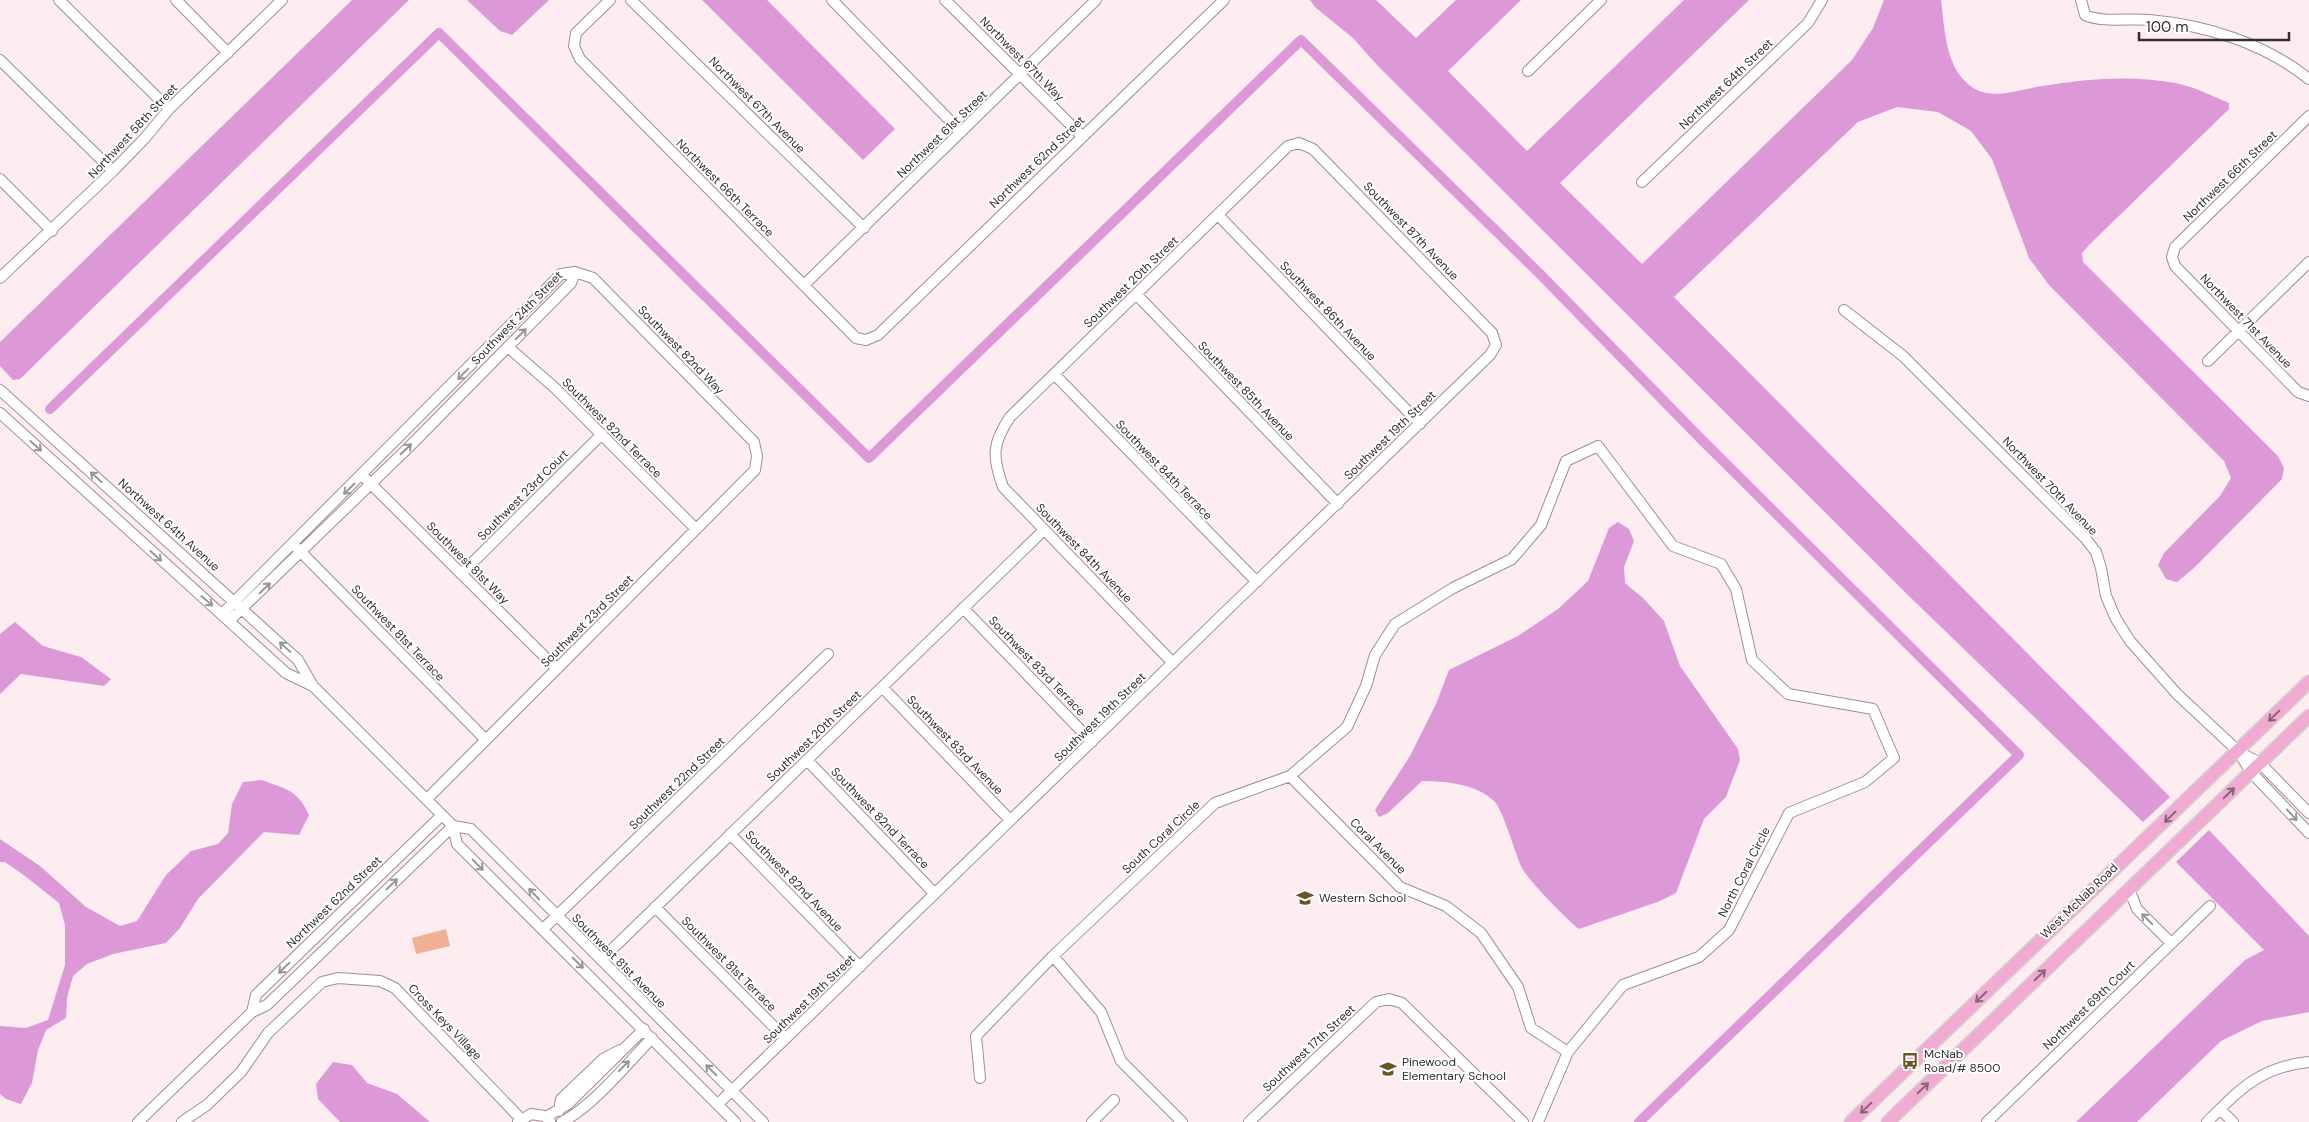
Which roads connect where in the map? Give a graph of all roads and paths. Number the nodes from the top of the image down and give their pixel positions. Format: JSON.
{"nodes":[{"id":1,"x":59,"y":0,"type":"edge"},
{"id":2,"x":176,"y":0,"type":"edge"},
{"id":3,"x":282,"y":0,"type":"edge"},
{"id":4,"x":610,"y":0,"type":"edge"},
{"id":5,"x":632,"y":0,"type":"edge"},
{"id":6,"x":832,"y":0,"type":"edge"},
{"id":7,"x":945,"y":0,"type":"edge"},
{"id":8,"x":1096,"y":0,"type":"edge"},
{"id":9,"x":1224,"y":0,"type":"edge"},
{"id":10,"x":1601,"y":0,"type":"edge"},
{"id":11,"x":1822,"y":0,"type":"edge"},
{"id":12,"x":2081,"y":0,"type":"edge"},
{"id":13,"x":228,"y":53,"type":"junction"},
{"id":14,"x":0,"y":60,"type":"edge"},
{"id":15,"x":1528,"y":71,"type":"dead end"},
{"id":16,"x":1021,"y":74,"type":"junction"},
{"id":17,"x":2309,"y":79,"type":"edge"},
{"id":18,"x":169,"y":109,"type":"junction"},
{"id":19,"x":2309,"y":116,"type":"edge"},
{"id":20,"x":961,"y":132,"type":"junction"},
{"id":21,"x":1082,"y":136,"type":"junction"},
{"id":22,"x":1299,"y":143,"type":"joint"},
{"id":23,"x":113,"y":172,"type":"junction"},
{"id":24,"x":0,"y":179,"type":"edge"},
{"id":25,"x":1642,"y":182,"type":"dead end"},
{"id":26,"x":1218,"y":215,"type":"junction"},
{"id":27,"x":864,"y":228,"type":"junction"},
{"id":28,"x":52,"y":231,"type":"junction"},
{"id":29,"x":2172,"y":257,"type":"joint"},
{"id":30,"x":2309,"y":262,"type":"edge"},
{"id":31,"x":576,"y":272,"type":"junction"},
{"id":32,"x":0,"y":278,"type":"edge"},
{"id":33,"x":804,"y":285,"type":"junction"},
{"id":34,"x":1136,"y":294,"type":"junction"},
{"id":35,"x":1844,"y":310,"type":"dead end"},
{"id":36,"x":2238,"y":331,"type":"junction"},
{"id":37,"x":866,"y":340,"type":"joint"},
{"id":38,"x":1496,"y":345,"type":"joint"},
{"id":39,"x":508,"y":347,"type":"junction"},
{"id":40,"x":2208,"y":361,"type":"dead end"},
{"id":41,"x":1054,"y":374,"type":"junction"},
{"id":42,"x":0,"y":390,"type":"edge"},
{"id":43,"x":2309,"y":396,"type":"edge"},
{"id":44,"x":0,"y":413,"type":"edge"},
{"id":45,"x":34,"y":420,"type":"junction"},
{"id":46,"x":1420,"y":424,"type":"junction"},
{"id":47,"x":21,"y":434,"type":"junction"},
{"id":48,"x":602,"y":434,"type":"junction"},
{"id":49,"x":1598,"y":446,"type":"joint"},
{"id":50,"x":994,"y":452,"type":"joint"},
{"id":51,"x":757,"y":456,"type":"joint"},
{"id":52,"x":362,"y":476,"type":"junction"},
{"id":53,"x":371,"y":484,"type":"junction"},
{"id":54,"x":1338,"y":504,"type":"junction"},
{"id":55,"x":132,"y":509,"type":"junction"},
{"id":56,"x":112,"y":515,"type":"junction"},
{"id":57,"x":696,"y":529,"type":"junction"},
{"id":58,"x":1044,"y":530,"type":"junction"},
{"id":59,"x":293,"y":544,"type":"junction"},
{"id":60,"x":302,"y":552,"type":"junction"},
{"id":61,"x":461,"y":574,"type":"junction"},
{"id":62,"x":1257,"y":582,"type":"junction"},
{"id":63,"x":239,"y":605,"type":"junction"},
{"id":64,"x":963,"y":608,"type":"junction"},
{"id":65,"x":226,"y":618,"type":"junction"},
{"id":66,"x":828,"y":654,"type":"dead end"},
{"id":67,"x":1173,"y":663,"type":"junction"},
{"id":68,"x":557,"y":669,"type":"junction"},
{"id":69,"x":2309,"y":682,"type":"edge"},
{"id":70,"x":313,"y":686,"type":"junction"},
{"id":71,"x":882,"y":687,"type":"junction"},
{"id":72,"x":2309,"y":716,"type":"edge"},
{"id":73,"x":486,"y":740,"type":"junction"},
{"id":74,"x":1092,"y":742,"type":"junction"},
{"id":75,"x":2238,"y":751,"type":"junction"},
{"id":76,"x":807,"y":760,"type":"junction"},
{"id":77,"x":2260,"y":763,"type":"junction"},
{"id":78,"x":2251,"y":772,"type":"junction"},
{"id":79,"x":1290,"y":776,"type":"junction"},
{"id":80,"x":427,"y":799,"type":"junction"},
{"id":81,"x":2309,"y":813,"type":"edge"},
{"id":82,"x":442,"y":814,"type":"junction"},
{"id":83,"x":1010,"y":820,"type":"junction"},
{"id":84,"x":453,"y":826,"type":"junction"},
{"id":85,"x":2309,"y":833,"type":"edge"},
{"id":86,"x":730,"y":834,"type":"junction"},
{"id":87,"x":2129,"y":890,"type":"junction"},
{"id":88,"x":934,"y":893,"type":"junction"},
{"id":89,"x":356,"y":897,"type":"junction"},
{"id":90,"x":2210,"y":906,"type":"dead end"},
{"id":91,"x":655,"y":907,"type":"junction"},
{"id":92,"x":556,"y":916,"type":"junction"},
{"id":93,"x":357,"y":918,"type":"junction"},
{"id":94,"x":543,"y":929,"type":"junction"},
{"id":95,"x":2171,"y":943,"type":"junction"},
{"id":96,"x":1052,"y":956,"type":"junction"},
{"id":97,"x":601,"y":960,"type":"junction"},
{"id":98,"x":860,"y":967,"type":"junction"},
{"id":99,"x":252,"y":1012,"type":"junction"},
{"id":100,"x":644,"y":1029,"type":"junction"},
{"id":101,"x":652,"y":1038,"type":"junction"},
{"id":102,"x":785,"y":1038,"type":"junction"},
{"id":103,"x":624,"y":1050,"type":"junction"},
{"id":104,"x":1568,"y":1052,"type":"junction"},
{"id":105,"x":2309,"y":1062,"type":"edge"},
{"id":106,"x":980,"y":1078,"type":"dead end"},
{"id":107,"x":587,"y":1086,"type":"junction"},
{"id":108,"x":732,"y":1091,"type":"junction"},
{"id":109,"x":596,"y":1095,"type":"junction"},
{"id":110,"x":1114,"y":1100,"type":"dead end"},
{"id":111,"x":718,"y":1104,"type":"junction"},
{"id":112,"x":2220,"y":1109,"type":"junction"},
{"id":113,"x":559,"y":1111,"type":"junction"},
{"id":114,"x":520,"y":1120,"type":"edge"},
{"id":115,"x":548,"y":1120,"type":"edge"},
{"id":116,"x":138,"y":1122,"type":"edge"},
{"id":117,"x":182,"y":1122,"type":"edge"},
{"id":118,"x":562,"y":1122,"type":"edge"},
{"id":119,"x":736,"y":1122,"type":"edge"},
{"id":120,"x":763,"y":1122,"type":"edge"},
{"id":121,"x":1092,"y":1122,"type":"edge"},
{"id":122,"x":1182,"y":1122,"type":"edge"},
{"id":123,"x":1249,"y":1122,"type":"edge"},
{"id":124,"x":1522,"y":1122,"type":"edge"},
{"id":125,"x":1538,"y":1122,"type":"edge"},
{"id":126,"x":1851,"y":1122,"type":"edge"},
{"id":127,"x":1888,"y":1122,"type":"edge"},
{"id":128,"x":1987,"y":1122,"type":"edge"},
{"id":129,"x":2207,"y":1122,"type":"edge"},
{"id":130,"x":2233,"y":1122,"type":"edge"}],
"edges":[{"from":1,"to":18,"type":"street"},
{"from":2,"to":13,"type":"street"},
{"from":3,"to":13,"type":"street","name":"Northwest 58th Street"},
{"from":4,"to":33,"type":"street","name":"Northwest 66th Terrace"},
{"from":5,"to":27,"type":"street","name":"Northwest 67th Avenue"},
{"from":6,"to":20,"type":"street"},
{"from":7,"to":16,"type":"street","name":"Northwest 67th Way"},
{"from":8,"to":16,"type":"street","name":"Northwest 61st Street"},
{"from":9,"to":21,"type":"street","name":"Northwest 62nd Street"},
{"from":10,"to":15,"type":"street"},
{"from":11,"to":25,"type":"street","name":"Northwest 64th Street"},
{"from":12,"to":17,"type":"street"},
{"from":13,"to":18,"type":"street","name":"Northwest 58th Street"},
{"from":14,"to":23,"type":"street"},
{"from":16,"to":20,"type":"street","name":"Northwest 61st Street"},
{"from":16,"to":21,"type":"street","name":"Northwest 67th Way"},
{"from":18,"to":23,"type":"street","name":"Northwest 58th Street"},
{"from":19,"to":29,"type":"street","name":"Northwest 66th Street"},
{"from":20,"to":27,"type":"street","name":"Northwest 61st Street"},
{"from":21,"to":37,"type":"street","name":"Northwest 62nd Street"},
{"from":22,"to":26,"type":"street","name":"Southwest 20th Street"},
{"from":22,"to":38,"type":"street","name":"Southwest 87th Avenue"},
{"from":23,"to":28,"type":"street","name":"Northwest 58th Street"},
{"from":24,"to":28,"type":"street"},
{"from":26,"to":34,"type":"street","name":"Southwest 20th Street"},
{"from":26,"to":46,"type":"street","name":"Southwest 86th Avenue"},
{"from":27,"to":33,"type":"street","name":"Northwest 61st Street"},
{"from":28,"to":32,"type":"street","name":"Northwest 58th Street"},
{"from":29,"to":36,"type":"street","name":"Northwest 71st Avenue"},
{"from":30,"to":36,"type":"street"},
{"from":39,"to":31,"type":"street","name":"Southwest 24th Street","one_way":true},
{"from":31,"to":51,"type":"street","name":"Southwest 82nd Way"},
{"from":31,"to":52,"type":"street","name":"Southwest 24th Street","one_way":true},
{"from":33,"to":37,"type":"street","name":"Northwest 66th Terrace"},
{"from":34,"to":41,"type":"street","name":"Southwest 20th Street"},
{"from":34,"to":54,"type":"street","name":"Southwest 85th Avenue"},
{"from":35,"to":75,"type":"street","name":"Northwest 70th Avenue"},
{"from":36,"to":40,"type":"street"},
{"from":36,"to":43,"type":"street","name":"Northwest 71st Avenue"},
{"from":38,"to":46,"type":"street","name":"Southwest 19th Street"},
{"from":39,"to":48,"type":"street","name":"Southwest 82nd Terrace"},
{"from":53,"to":39,"type":"street","name":"Southwest 24th Street","one_way":true},
{"from":41,"to":50,"type":"street","name":"Southwest 20th Street"},
{"from":41,"to":62,"type":"street","name":"Southwest 84th Terrace"},
{"from":42,"to":45,"type":"street","name":"Northwest 64th Avenue"},
{"from":44,"to":47,"type":"street","name":"Northwest 64th Avenue"},
{"from":45,"to":47,"type":"street"},
{"from":55,"to":45,"type":"street","name":"Northwest 64th Avenue","one_way":true},
{"from":46,"to":54,"type":"street","name":"Southwest 19th Street"},
{"from":47,"to":56,"type":"street","name":"Northwest 64th Avenue","one_way":true},
{"from":48,"to":57,"type":"street","name":"Southwest 82nd Terrace"},
{"from":48,"to":61,"type":"street","name":"Southwest 23rd Court"},
{"from":49,"to":79,"type":"street","name":"South Coral Circle"},
{"from":49,"to":104,"type":"street","name":"North Coral Circle"},
{"from":50,"to":58,"type":"street","name":"Southwest 84th Avenue"},
{"from":51,"to":57,"type":"street","name":"Southwest 23rd Street"},
{"from":52,"to":53,"type":"street","name":"Southwest 81st Way"},
{"from":52,"to":59,"type":"street","name":"Southwest 24th Street","one_way":true},
{"from":53,"to":60,"type":"street","name":"Southwest 24th Street"},
{"from":53,"to":61,"type":"street","name":"Southwest 81st Way"},
{"from":54,"to":62,"type":"street","name":"Southwest 19th Street"},
{"from":55,"to":56,"type":"street"},
{"from":55,"to":63,"type":"street","name":"Northwest 64th Avenue"},
{"from":56,"to":65,"type":"street","name":"Northwest 64th Avenue","one_way":true},
{"from":57,"to":68,"type":"street","name":"Southwest 23rd Street"},
{"from":58,"to":64,"type":"street","name":"Southwest 20th Street"},
{"from":58,"to":67,"type":"street","name":"Southwest 84th Avenue"},
{"from":59,"to":60,"type":"street","name":"Southwest 81st Terrace"},
{"from":59,"to":63,"type":"street","name":"Southwest 24th Street"},
{"from":63,"to":60,"type":"street","name":"Southwest 24th Street","one_way":true},
{"from":60,"to":73,"type":"street","name":"Southwest 81st Terrace"},
{"from":61,"to":68,"type":"street","name":"Southwest 81st Way"},
{"from":62,"to":67,"type":"street","name":"Southwest 19th Street"},
{"from":63,"to":65,"type":"street","name":"Southwest 24th Street"},
{"from":70,"to":63,"type":"street","name":"Northwest 64th Avenue","one_way":true},
{"from":64,"to":71,"type":"street","name":"Southwest 20th Street"},
{"from":64,"to":74,"type":"street","name":"Southwest 83rd Terrace"},
{"from":65,"to":70,"type":"street","name":"Northwest 64th Avenue"},
{"from":66,"to":92,"type":"street","name":"Southwest 22nd Street"},
{"from":67,"to":74,"type":"street","name":"Southwest 19th Street"},
{"from":68,"to":73,"type":"street","name":"Southwest 23rd Street"},
{"from":69,"to":75,"type":"main road","name":"West McNab Road","one_way":true},
{"from":70,"to":80,"type":"street","name":"Northwest 64th Avenue"},
{"from":71,"to":76,"type":"street","name":"Southwest 20th Street"},
{"from":71,"to":83,"type":"street","name":"Southwest 83rd Avenue"},
{"from":72,"to":77,"type":"main road"},
{"from":73,"to":80,"type":"street","name":"Southwest 23rd Street"},
{"from":74,"to":83,"type":"street","name":"Southwest 19th Street"},
{"from":75,"to":77,"type":"street","name":"Northwest 70th Avenue"},
{"from":75,"to":78,"type":"street","name":"Northwest 70th Avenue"},
{"from":75,"to":126,"type":"main road","name":"West McNab Road","one_way":true},
{"from":76,"to":86,"type":"street","name":"Southwest 20th Street"},
{"from":76,"to":88,"type":"street","name":"Southwest 82nd Terrace"},
{"from":77,"to":78,"type":"main road"},
{"from":77,"to":81,"type":"street","name":"Northwest 70th Avenue"},
{"from":78,"to":85,"type":"street","name":"Northwest 70th Avenue","one_way":true},
{"from":87,"to":78,"type":"main road","one_way":true},
{"from":79,"to":96,"type":"street","name":"South Coral Circle"},
{"from":79,"to":104,"type":"street","name":"Coral Avenue"},
{"from":80,"to":82,"type":"street","name":"Southwest 81st Avenue"},
{"from":82,"to":84,"type":"street","name":"Southwest 81st Avenue"},
{"from":82,"to":89,"type":"street","name":"Northwest 62nd Street"},
{"from":83,"to":88,"type":"street","name":"Southwest 19th Street"},
{"from":92,"to":84,"type":"street","name":"Southwest 81st Avenue","one_way":true},
{"from":93,"to":84,"type":"street","name":"Northwest 62nd Street","one_way":true},
{"from":84,"to":94,"type":"street","name":"Southwest 81st Avenue","one_way":true},
{"from":86,"to":91,"type":"street","name":"Southwest 20th Street"},
{"from":86,"to":98,"type":"street","name":"Southwest 82nd Avenue"},
{"from":95,"to":87,"type":"street","one_way":true},
{"from":127,"to":87,"type":"main road","one_way":true},
{"from":88,"to":98,"type":"street","name":"Southwest 19th Street"},
{"from":89,"to":93,"type":"street"},
{"from":89,"to":99,"type":"street","name":"Northwest 62nd Street","one_way":true},
{"from":90,"to":95,"type":"street","name":"Northwest 69th Court"},
{"from":91,"to":97,"type":"street","name":"Southwest 20th Street"},
{"from":91,"to":102,"type":"street","name":"Southwest 81st Terrace"},
{"from":92,"to":94,"type":"street","name":"Southwest 22nd Street"},
{"from":92,"to":97,"type":"street","name":"Southwest 81st Avenue"},
{"from":93,"to":99,"type":"street","name":"Northwest 62nd Street"},
{"from":94,"to":100,"type":"street","name":"Southwest 81st Avenue","one_way":true},
{"from":95,"to":128,"type":"street","name":"Northwest 69th Court"},
{"from":96,"to":106,"type":"street","name":"South Coral Circle"},
{"from":96,"to":122,"type":"street"},
{"from":108,"to":97,"type":"street","name":"Southwest 81st Avenue","one_way":true},
{"from":98,"to":102,"type":"street","name":"Southwest 19th Street"},
{"from":99,"to":116,"type":"street","name":"Northwest 62nd Street"},
{"from":100,"to":101,"type":"street","name":"Southwest 81st Avenue"},
{"from":100,"to":103,"type":"street"},
{"from":109,"to":101,"type":"street","one_way":true},
{"from":101,"to":111,"type":"street","name":"Southwest 81st Avenue"},
{"from":102,"to":108,"type":"street","name":"Southwest 19th Street"},
{"from":103,"to":107,"type":"street"},
{"from":103,"to":113,"type":"street"},
{"from":104,"to":125,"type":"street","name":"North Coral Circle"},
{"from":105,"to":112,"type":"street"},
{"from":107,"to":109,"type":"street"},
{"from":107,"to":113,"type":"street"},
{"from":108,"to":111,"type":"street","name":"Southwest 19th Street"},
{"from":108,"to":120,"type":"street","name":"Southwest 81st Avenue"},
{"from":109,"to":118,"type":"street"},
{"from":110,"to":121,"type":"street"},
{"from":111,"to":119,"type":"street","name":"Southwest 81st Avenue"},
{"from":112,"to":129,"type":"street"},
{"from":112,"to":130,"type":"street"},
{"from":113,"to":115,"type":"street"},
{"from":114,"to":115,"type":"street"},
{"from":114,"to":117,"type":"street","name":"Cross Keys Village"},
{"from":123,"to":124,"type":"street","name":"Southwest 17th Street"}]}
